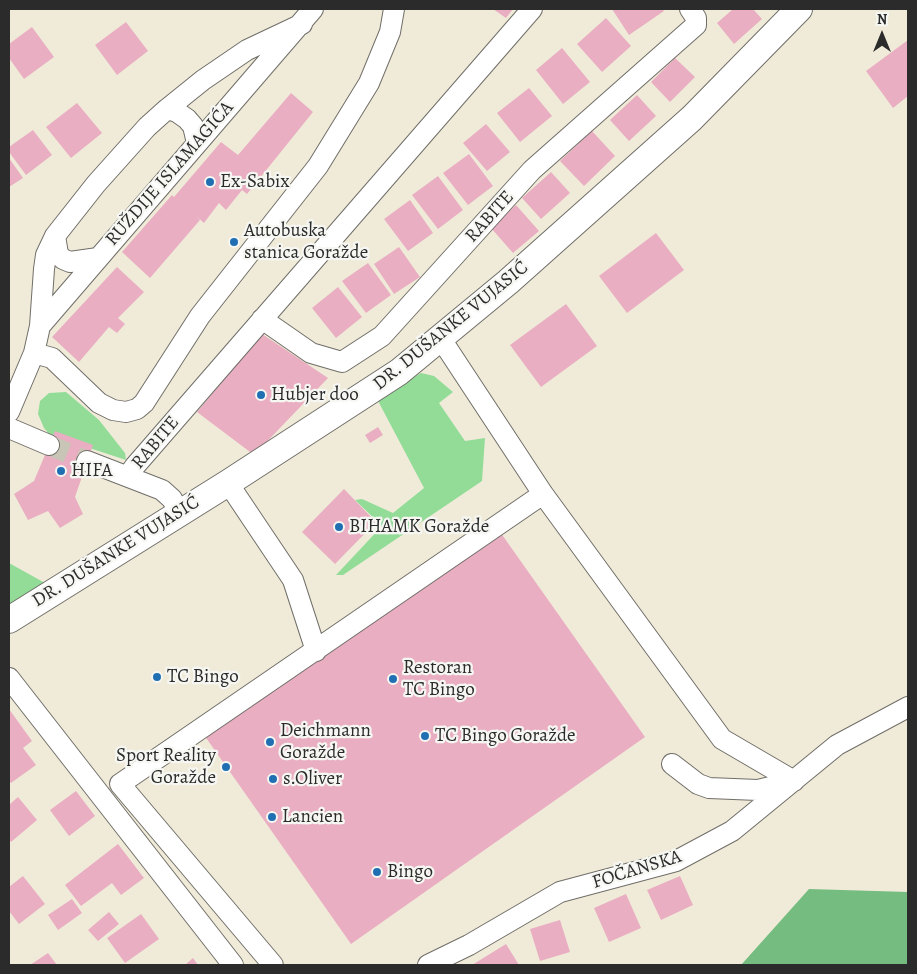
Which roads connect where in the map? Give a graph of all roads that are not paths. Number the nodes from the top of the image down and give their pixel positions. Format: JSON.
{"nodes":[{"id":1,"x":394,"y":9,"type":"edge"},
{"id":2,"x":532,"y":9,"type":"edge"},
{"id":3,"x":690,"y":9,"type":"edge"},
{"id":4,"x":800,"y":9,"type":"edge"},
{"id":5,"x":308,"y":16,"type":"edge"},
{"id":6,"x":167,"y":109,"type":"junction"},
{"id":7,"x":197,"y":142,"type":"junction"},
{"id":8,"x":54,"y":236,"type":"junction"},
{"id":9,"x":98,"y":258,"type":"junction"},
{"id":10,"x":262,"y":319,"type":"junction"},
{"id":11,"x":40,"y":326,"type":"junction"},
{"id":12,"x":441,"y":339,"type":"junction"},
{"id":13,"x":34,"y":353,"type":"junction"},
{"id":14,"x":9,"y":412,"type":"edge"},
{"id":15,"x":9,"y":428,"type":"edge"},
{"id":16,"x":49,"y":445,"type":"tunnel mouth"},
{"id":17,"x":87,"y":461,"type":"tunnel mouth"},
{"id":18,"x":128,"y":476,"type":"junction"},
{"id":19,"x":228,"y":484,"type":"junction"},
{"id":20,"x":543,"y":494,"type":"junction"},
{"id":21,"x":180,"y":512,"type":"junction"},
{"id":22,"x":9,"y":620,"type":"edge"},
{"id":23,"x":316,"y":651,"type":"junction"},
{"id":24,"x":9,"y":679,"type":"edge"},
{"id":25,"x":908,"y":707,"type":"edge"},
{"id":26,"x":672,"y":764,"type":"dead end"},
{"id":27,"x":794,"y":781,"type":"junction"},
{"id":28,"x":233,"y":965,"type":"edge"},
{"id":29,"x":273,"y":965,"type":"edge"},
{"id":30,"x":428,"y":965,"type":"edge"}],
"edges":[{"from":1,"to":13,"type":"street"},
{"from":2,"to":10,"type":"street","name":"RABITE"},
{"from":3,"to":10,"type":"street","name":"RABITE"},
{"from":4,"to":12,"type":"main road","name":"DR. DUŠANKE VUJASIĆ"},
{"from":5,"to":6,"type":"street","name":"RUŽDIJE ISLAMAGIĆA"},
{"from":5,"to":7,"type":"street","name":"RUŽDIJE ISLAMAGIĆA"},
{"from":6,"to":7,"type":"street"},
{"from":6,"to":8,"type":"street","name":"RUŽDIJE ISLAMAGIĆA"},
{"from":7,"to":9,"type":"street","name":"RUŽDIJE ISLAMAGIĆA"},
{"from":8,"to":9,"type":"street"},
{"from":8,"to":11,"type":"street","name":"RUŽDIJE ISLAMAGIĆA"},
{"from":9,"to":11,"type":"street","name":"RUŽDIJE ISLAMAGIĆA"},
{"from":10,"to":18,"type":"street","name":"RABITE"},
{"from":11,"to":13,"type":"street","name":"RUŽDIJE ISLAMAGIĆA"},
{"from":12,"to":19,"type":"main road","name":"DR. DUŠANKE VUJASIĆ"},
{"from":12,"to":20,"type":"street"},
{"from":13,"to":14,"type":"street","name":"RUŽDIJE ISLAMAGIĆA"},
{"from":15,"to":16,"type":"street"},
{"from":17,"to":18,"type":"street"},
{"from":18,"to":21,"type":"street"},
{"from":19,"to":21,"type":"main road","name":"DR. DUŠANKE VUJASIĆ"},
{"from":19,"to":23,"type":"street"},
{"from":20,"to":23,"type":"street"},
{"from":20,"to":27,"type":"street"},
{"from":21,"to":22,"type":"main road","name":"DR. DUŠANKE VUJASIĆ"},
{"from":23,"to":29,"type":"street"},
{"from":24,"to":28,"type":"street"},
{"from":25,"to":27,"type":"street","name":"FOČANSKA"},
{"from":26,"to":27,"type":"street"},
{"from":27,"to":30,"type":"street","name":"FOČANSKA"}]}
